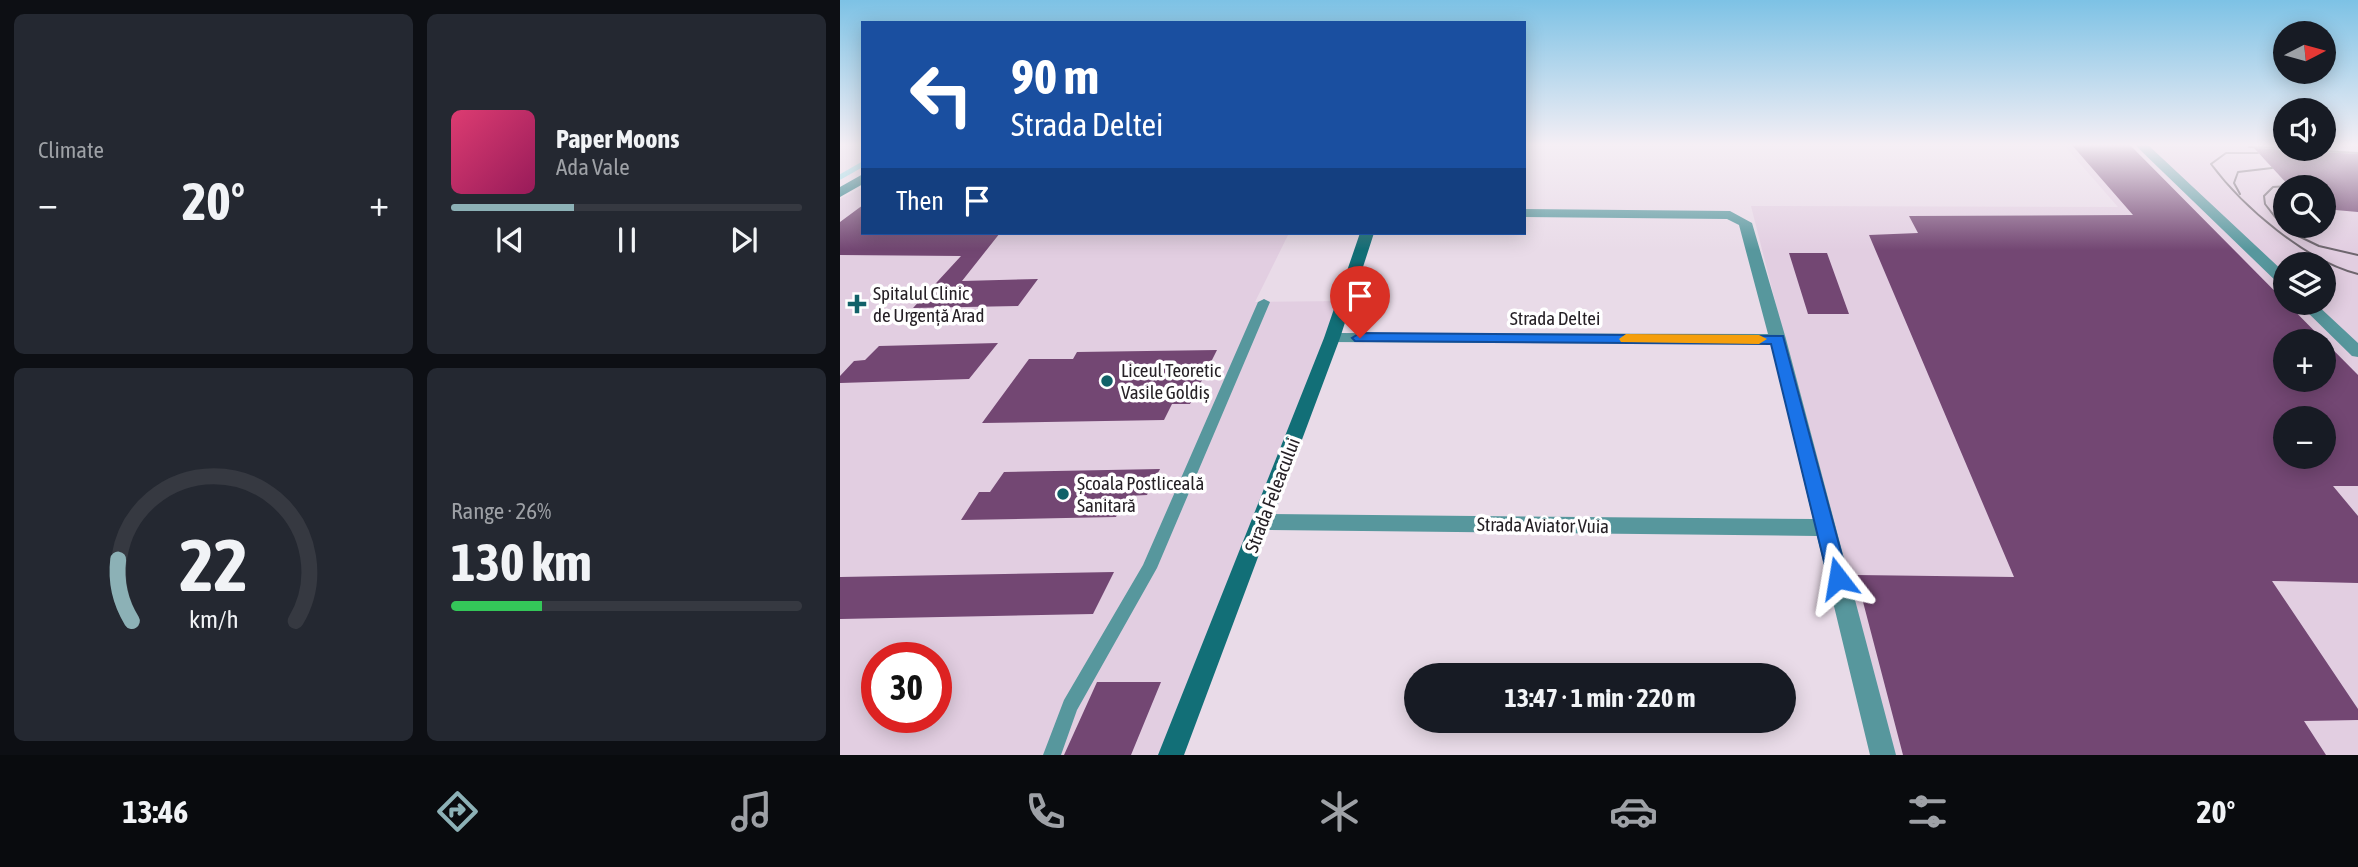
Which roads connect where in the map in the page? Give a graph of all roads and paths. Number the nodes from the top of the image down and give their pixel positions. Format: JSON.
{"nodes":[{"id":1,"x":861,"y":179,"type":"edge"},
{"id":2,"x":2177,"y":179,"type":"edge"},
{"id":3,"x":840,"y":192,"type":"edge"},
{"id":4,"x":1526,"y":213,"type":"edge"},
{"id":5,"x":1366,"y":235,"type":"edge"},
{"id":6,"x":2273,"y":271,"type":"edge"},
{"id":7,"x":1264,"y":302,"type":"dead end"},
{"id":8,"x":2319,"y":315,"type":"edge"},
{"id":9,"x":1332,"y":338,"type":"junction"},
{"id":10,"x":1778,"y":339,"type":"junction"},
{"id":11,"x":2358,"y":352,"type":"edge"},
{"id":12,"x":1261,"y":522,"type":"junction"},
{"id":13,"x":1825,"y":527,"type":"junction"},
{"id":14,"x":1052,"y":755,"type":"edge"},
{"id":15,"x":1171,"y":755,"type":"edge"},
{"id":16,"x":1883,"y":755,"type":"edge"}],
"edges":[{"from":1,"to":3,"type":"street"},
{"from":2,"to":6,"type":"street"},
{"from":4,"to":10,"type":"street"},
{"from":5,"to":9,"type":"street","name":"Strada Feleacului"},
{"from":7,"to":14,"type":"lane"},
{"from":8,"to":11,"type":"street"},
{"from":9,"to":10,"type":"street","name":"Strada Deltei"},
{"from":9,"to":12,"type":"street","name":"Strada Feleacului"},
{"from":10,"to":13,"type":"street"},
{"from":12,"to":13,"type":"street","name":"Strada Aviator Vuia"},
{"from":12,"to":15,"type":"street","name":"Strada Feleacului"},
{"from":13,"to":16,"type":"street"}]}
